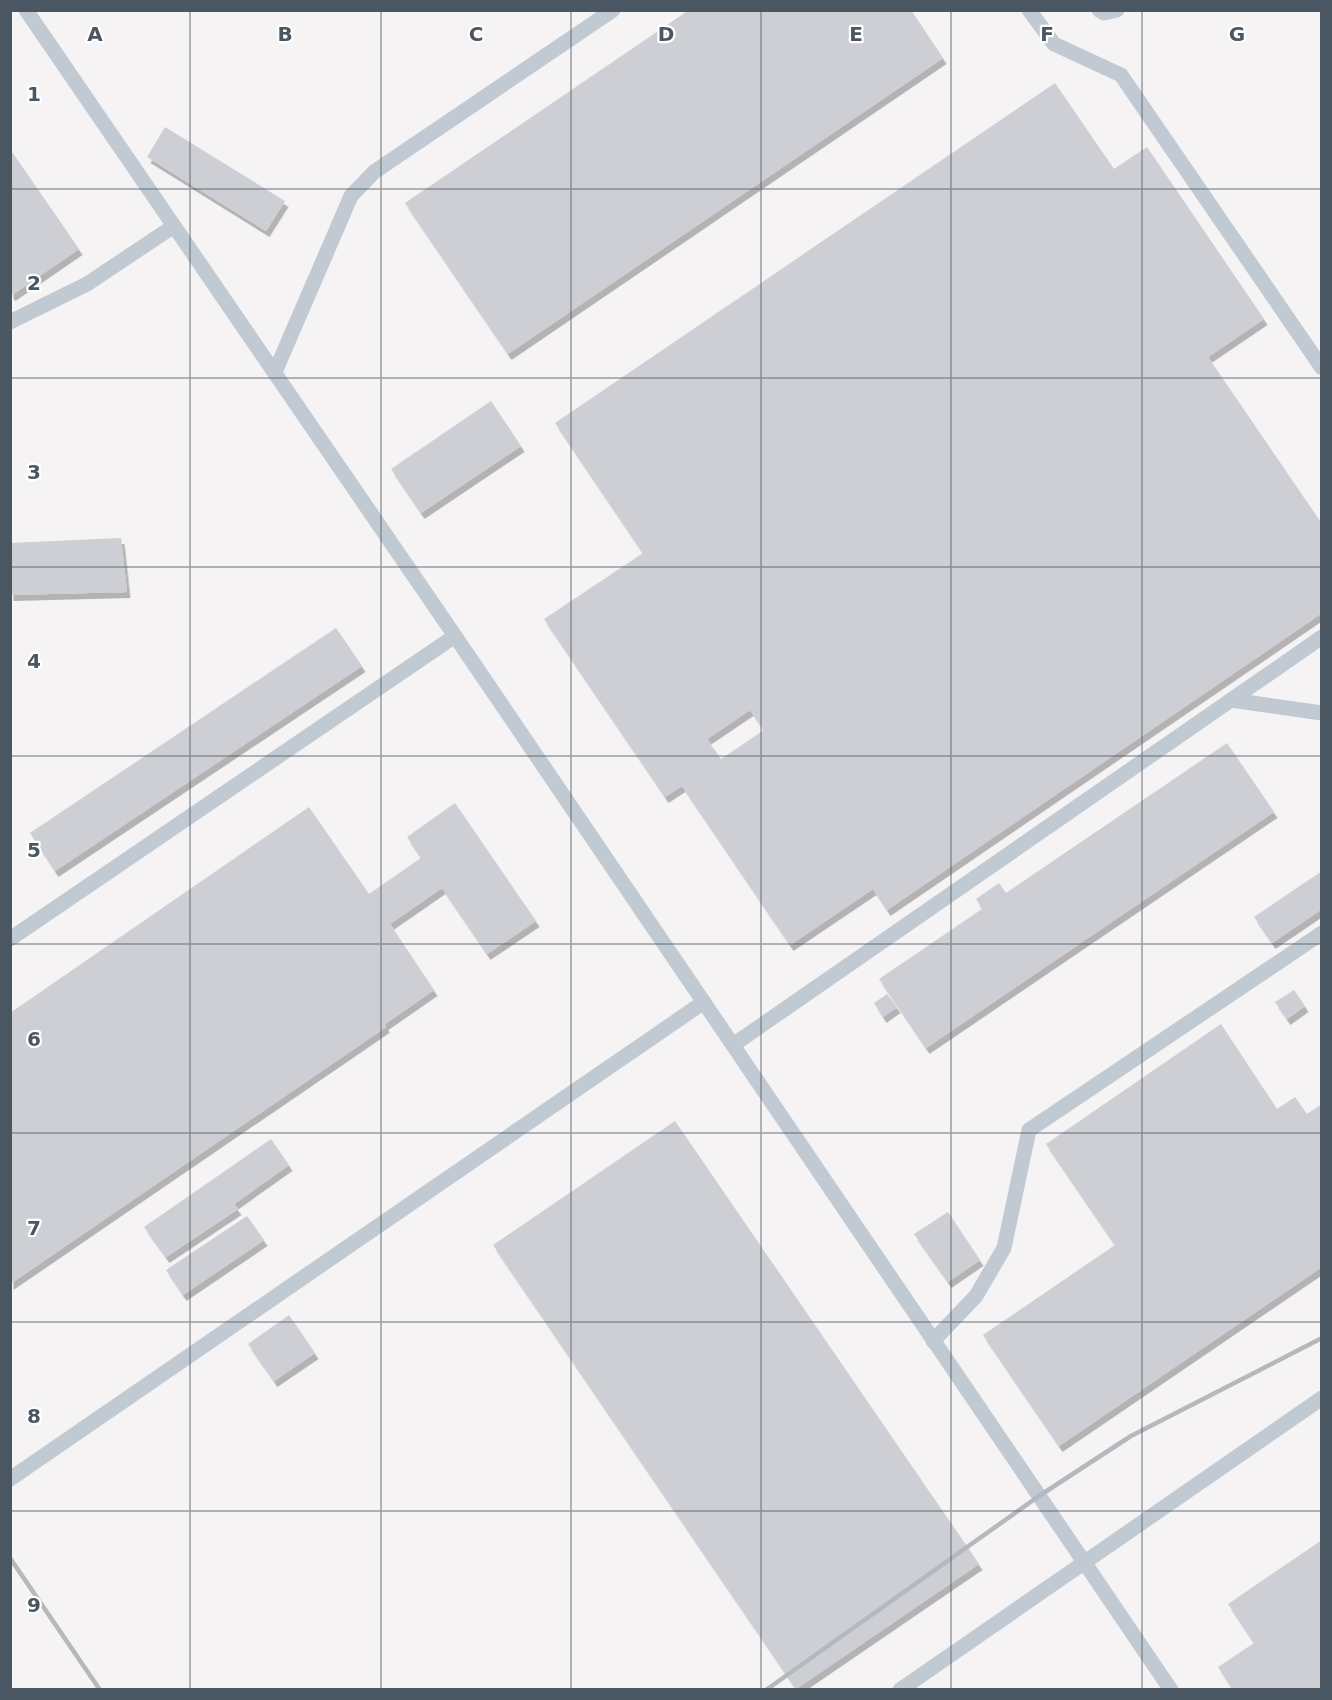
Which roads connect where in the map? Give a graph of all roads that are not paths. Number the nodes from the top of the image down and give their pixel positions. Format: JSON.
{"nodes":[{"id":1,"x":26,"y":10,"type":"edge"},
{"id":2,"x":613,"y":10,"type":"edge"},
{"id":3,"x":1029,"y":10,"type":"edge"},
{"id":4,"x":1100,"y":10,"type":"edge"},
{"id":5,"x":1117,"y":10,"type":"edge"},
{"id":6,"x":174,"y":226,"type":"junction"},
{"id":7,"x":10,"y":322,"type":"edge"},
{"id":8,"x":1322,"y":368,"type":"edge"},
{"id":9,"x":275,"y":372,"type":"junction"},
{"id":10,"x":455,"y":636,"type":"junction"},
{"id":11,"x":1322,"y":637,"type":"edge"},
{"id":12,"x":1231,"y":700,"type":"junction"},
{"id":13,"x":1322,"y":713,"type":"edge"},
{"id":14,"x":1322,"y":933,"type":"edge"},
{"id":15,"x":10,"y":939,"type":"edge"},
{"id":16,"x":704,"y":1002,"type":"junction"},
{"id":17,"x":733,"y":1045,"type":"junction"},
{"id":18,"x":933,"y":1341,"type":"junction"},
{"id":19,"x":1322,"y":1398,"type":"edge"},
{"id":20,"x":10,"y":1479,"type":"edge"},
{"id":21,"x":1084,"y":1562,"type":"junction"},
{"id":22,"x":900,"y":1689,"type":"edge"},
{"id":23,"x":1171,"y":1689,"type":"edge"}],
"edges":[{"from":1,"to":6,"type":"lane"},
{"from":2,"to":9,"type":"lane"},
{"from":3,"to":8,"type":"lane"},
{"from":4,"to":5,"type":"lane"},
{"from":6,"to":7,"type":"lane"},
{"from":6,"to":9,"type":"lane"},
{"from":9,"to":10,"type":"lane"},
{"from":10,"to":15,"type":"lane"},
{"from":10,"to":16,"type":"lane"},
{"from":11,"to":12,"type":"lane"},
{"from":12,"to":13,"type":"lane"},
{"from":12,"to":17,"type":"lane"},
{"from":14,"to":18,"type":"lane"},
{"from":16,"to":17,"type":"lane"},
{"from":16,"to":20,"type":"lane"},
{"from":17,"to":18,"type":"lane"},
{"from":18,"to":21,"type":"lane"},
{"from":19,"to":21,"type":"lane"},
{"from":21,"to":22,"type":"lane"},
{"from":21,"to":23,"type":"lane"}]}
